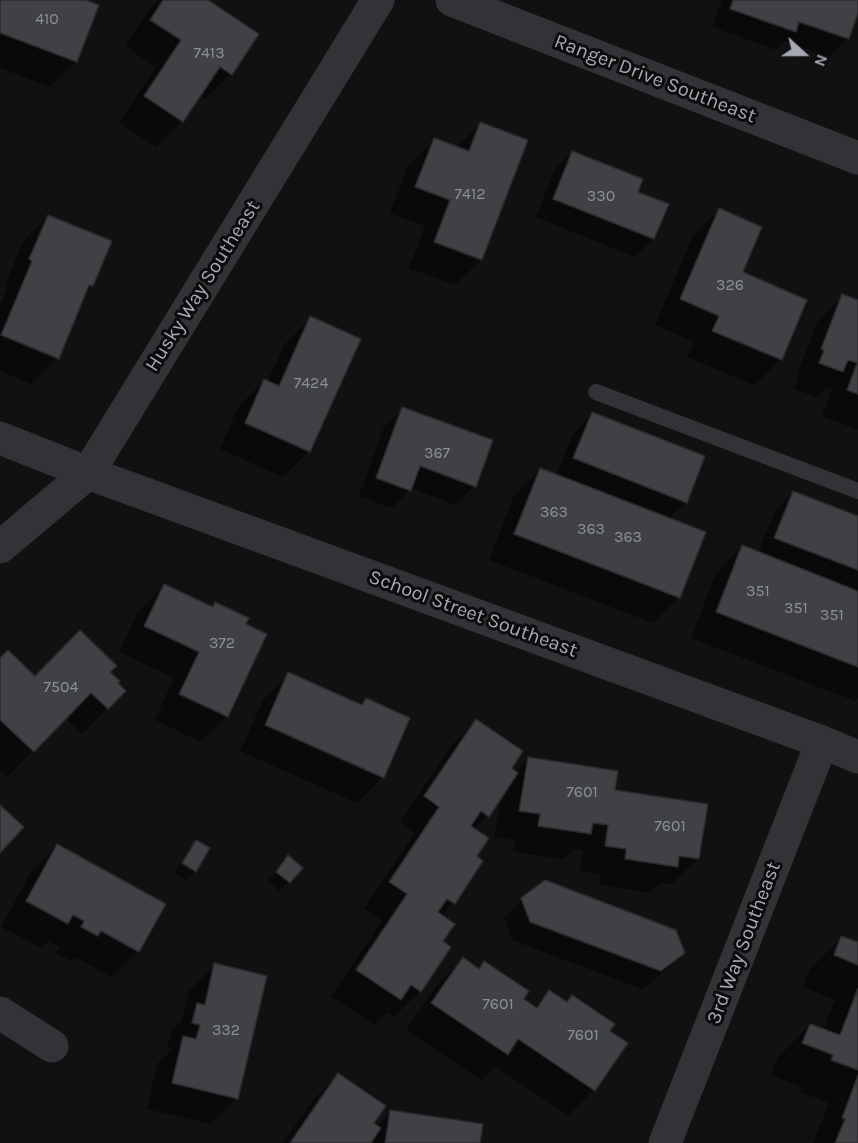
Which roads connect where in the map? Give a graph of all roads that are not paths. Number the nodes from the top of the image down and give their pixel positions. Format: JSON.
{"nodes":[{"id":1,"x":378,"y":0,"type":"edge"},
{"id":2,"x":452,"y":0,"type":"edge"},
{"id":3,"x":858,"y":158,"type":"edge"},
{"id":4,"x":596,"y":392,"type":"dead end"},
{"id":5,"x":0,"y":438,"type":"edge"},
{"id":6,"x":88,"y":473,"type":"junction"},
{"id":7,"x":858,"y":491,"type":"edge"},
{"id":8,"x":0,"y":548,"type":"edge"},
{"id":9,"x":822,"y":742,"type":"junction"},
{"id":10,"x":858,"y":757,"type":"edge"},
{"id":11,"x":0,"y":1013,"type":"edge"},
{"id":12,"x":51,"y":1046,"type":"dead end"},
{"id":13,"x":665,"y":1143,"type":"edge"}],
"edges":[{"from":1,"to":6,"type":"street","name":"Husky Way Southeast"},
{"from":2,"to":3,"type":"street","name":"Ranger Drive Southeast"},
{"from":4,"to":7,"type":"lane"},
{"from":5,"to":6,"type":"street","name":"School Street Southeast"},
{"from":6,"to":8,"type":"street","name":"Husky Way Southeast"},
{"from":6,"to":9,"type":"street","name":"School Street Southeast"},
{"from":9,"to":10,"type":"street","name":"School Street Southeast"},
{"from":9,"to":13,"type":"street","name":"3rd Way Southeast"},
{"from":11,"to":12,"type":"street"}]}
